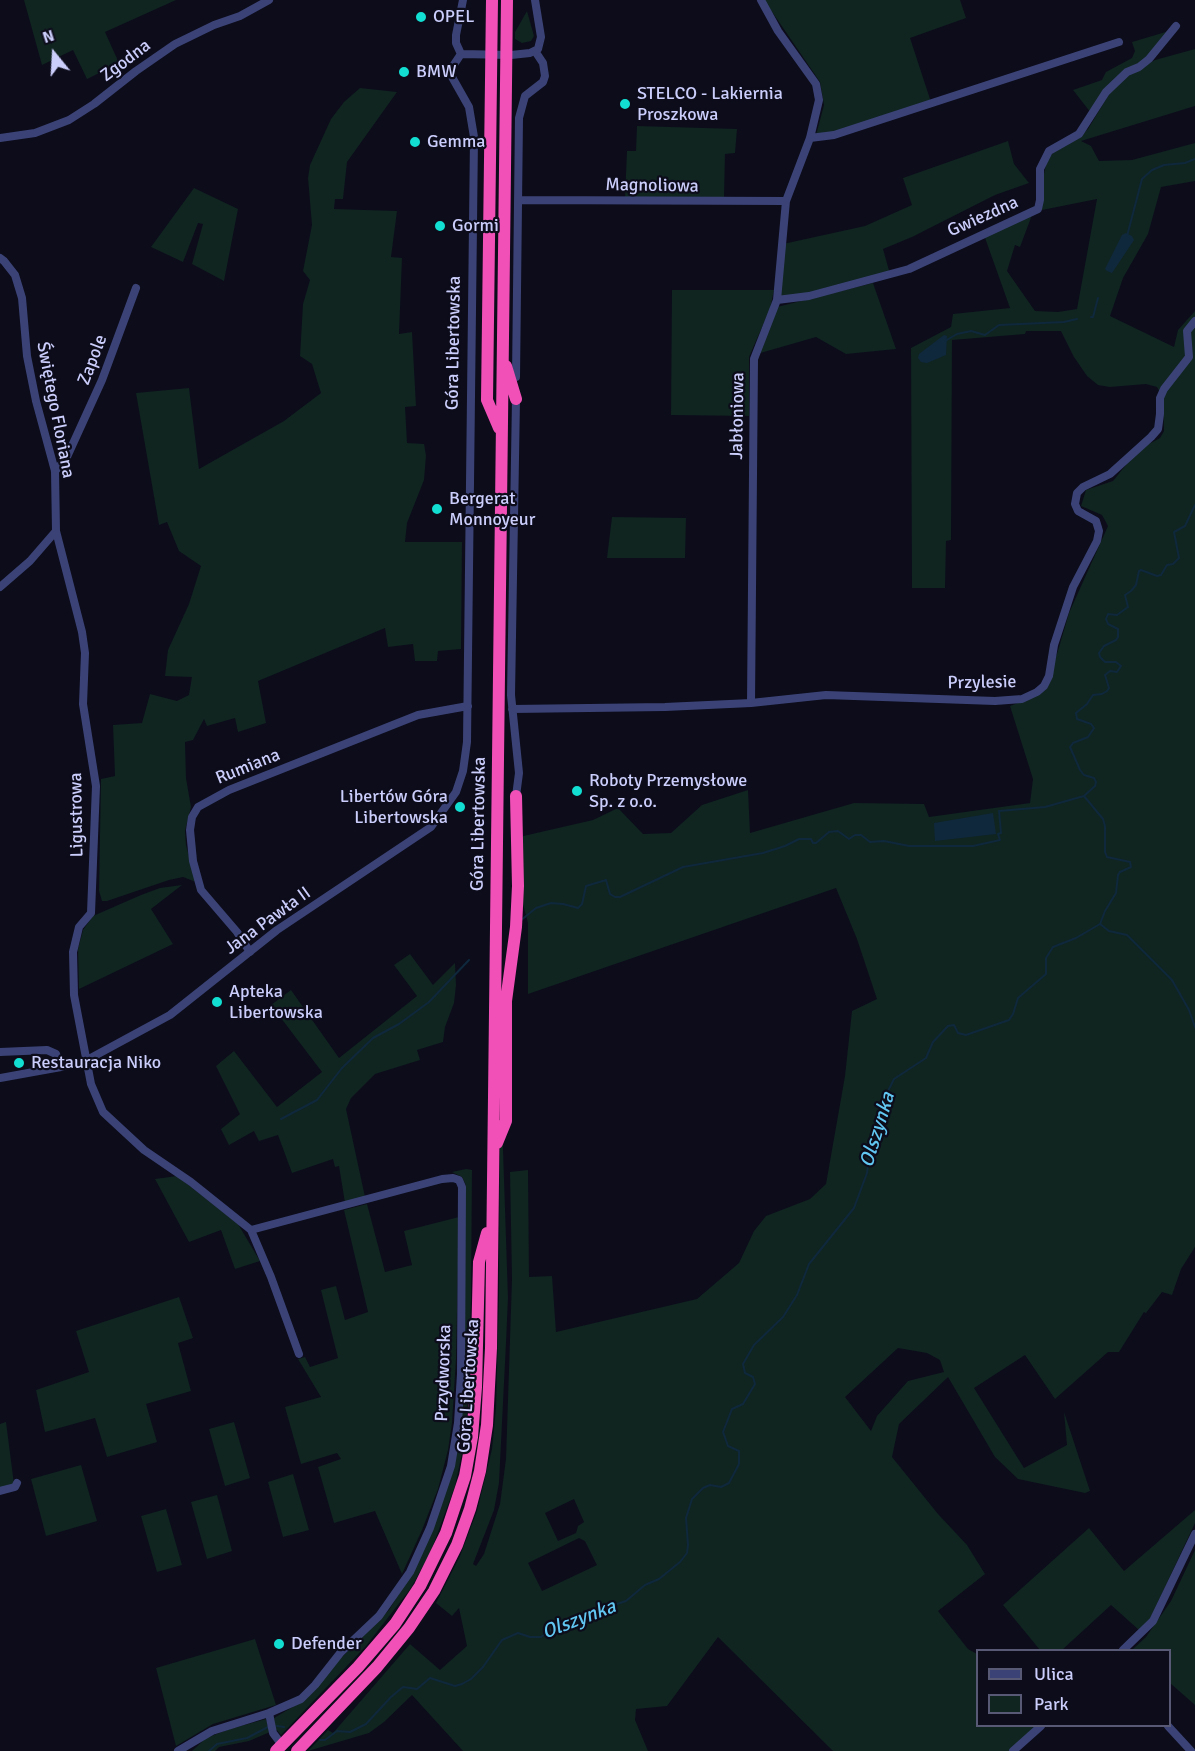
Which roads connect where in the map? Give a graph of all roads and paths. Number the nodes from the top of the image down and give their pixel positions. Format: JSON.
{"nodes":[{"id":1,"x":269,"y":0,"type":"edge"},
{"id":2,"x":463,"y":0,"type":"edge"},
{"id":3,"x":492,"y":0,"type":"edge"},
{"id":4,"x":507,"y":0,"type":"edge"},
{"id":5,"x":535,"y":0,"type":"edge"},
{"id":6,"x":761,"y":0,"type":"edge"},
{"id":7,"x":1176,"y":26,"type":"dead end"},
{"id":8,"x":1119,"y":42,"type":"dead end"},
{"id":9,"x":535,"y":51,"type":"junction"},
{"id":10,"x":461,"y":54,"type":"junction"},
{"id":11,"x":491,"y":55,"type":"junction"},
{"id":12,"x":506,"y":55,"type":"junction"},
{"id":13,"x":0,"y":138,"type":"edge"},
{"id":14,"x":810,"y":138,"type":"junction"},
{"id":15,"x":518,"y":200,"type":"junction"},
{"id":16,"x":786,"y":201,"type":"junction"},
{"id":17,"x":0,"y":258,"type":"edge"},
{"id":18,"x":136,"y":288,"type":"dead end"},
{"id":19,"x":777,"y":300,"type":"junction"},
{"id":20,"x":1195,"y":321,"type":"edge"},
{"id":21,"x":502,"y":352,"type":"junction"},
{"id":22,"x":516,"y":377,"type":"dead end"},
{"id":23,"x":516,"y":399,"type":"joint"},
{"id":24,"x":501,"y":434,"type":"junction"},
{"id":25,"x":55,"y":471,"type":"junction"},
{"id":26,"x":56,"y":531,"type":"junction"},
{"id":27,"x":0,"y":587,"type":"edge"},
{"id":28,"x":751,"y":703,"type":"junction"},
{"id":29,"x":468,"y":706,"type":"junction"},
{"id":30,"x":512,"y":709,"type":"junction"},
{"id":31,"x":516,"y":796,"type":"joint"},
{"id":32,"x":249,"y":952,"type":"junction"},
{"id":33,"x":0,"y":1052,"type":"edge"},
{"id":34,"x":87,"y":1060,"type":"junction"},
{"id":35,"x":61,"y":1067,"type":"junction"},
{"id":36,"x":0,"y":1078,"type":"edge"},
{"id":37,"x":493,"y":1153,"type":"junction"},
{"id":38,"x":492,"y":1215,"type":"junction"},
{"id":39,"x":251,"y":1230,"type":"junction"},
{"id":40,"x":299,"y":1354,"type":"dead end"},
{"id":41,"x":17,"y":1483,"type":"dead end"},
{"id":42,"x":0,"y":1491,"type":"edge"},
{"id":43,"x":1195,"y":1534,"type":"edge"},
{"id":44,"x":1124,"y":1649,"type":"edge"},
{"id":45,"x":269,"y":1713,"type":"junction"},
{"id":46,"x":1039,"y":1727,"type":"edge"},
{"id":47,"x":1170,"y":1727,"type":"edge"},
{"id":48,"x":279,"y":1748,"type":"edge"},
{"id":49,"x":178,"y":1751,"type":"edge"},
{"id":50,"x":297,"y":1751,"type":"edge"},
{"id":51,"x":1013,"y":1751,"type":"edge"},
{"id":52,"x":1191,"y":1751,"type":"edge"}],
"edges":[{"from":1,"to":13,"type":"street","name":"Zgodna"},
{"from":2,"to":10,"type":"street"},
{"from":3,"to":11,"type":"highway","name":"Góra Libertowska"},
{"from":4,"to":12,"type":"highway","name":"Góra Libertowska"},
{"from":5,"to":9,"type":"street"},
{"from":6,"to":14,"type":"street","name":"Jabłoniowa"},
{"from":7,"to":19,"type":"street","name":"Gwiezdna"},
{"from":8,"to":14,"type":"street"},
{"from":9,"to":12,"type":"street"},
{"from":9,"to":15,"type":"street"},
{"from":10,"to":11,"type":"street"},
{"from":10,"to":29,"type":"street","name":"Góra Libertowska"},
{"from":11,"to":12,"type":"street"},
{"from":11,"to":24,"type":"highway","name":"Góra Libertowska"},
{"from":12,"to":21,"type":"highway","name":"Góra Libertowska"},
{"from":14,"to":16,"type":"street","name":"Jabłoniowa"},
{"from":15,"to":16,"type":"street","name":"Magnoliowa"},
{"from":15,"to":22,"type":"street"},
{"from":16,"to":19,"type":"street","name":"Jabłoniowa"},
{"from":17,"to":25,"type":"street","name":"Świętego Floriana"},
{"from":18,"to":25,"type":"street","name":"Zapole"},
{"from":19,"to":28,"type":"street","name":"Jabłoniowa"},
{"from":20,"to":28,"type":"street","name":"Przylesie"},
{"from":21,"to":23,"type":"highway"},
{"from":21,"to":24,"type":"highway","name":"Góra Libertowska"},
{"from":23,"to":30,"type":"street","name":"Góra Libertowska"},
{"from":24,"to":37,"type":"highway","name":"Góra Libertowska"},
{"from":25,"to":26,"type":"street","name":"Świętego Floriana"},
{"from":26,"to":27,"type":"street"},
{"from":26,"to":34,"type":"street","name":"Ligustrowa"},
{"from":28,"to":30,"type":"street","name":"Przylesie"},
{"from":29,"to":32,"type":"street","name":"Jana Pawła II"},
{"from":29,"to":32,"type":"street","name":"Rumiana"},
{"from":30,"to":31,"type":"street","name":"Góra Libertowska"},
{"from":31,"to":37,"type":"highway"},
{"from":32,"to":34,"type":"street","name":"Jana Pawła II"},
{"from":33,"to":35,"type":"street"},
{"from":34,"to":35,"type":"street","name":"Jana Pawła II"},
{"from":34,"to":39,"type":"street"},
{"from":35,"to":36,"type":"street","name":"Jana Pawła II"},
{"from":37,"to":38,"type":"highway","name":"Góra Libertowska"},
{"from":38,"to":48,"type":"highway","name":"Góra Libertowska"},
{"from":38,"to":50,"type":"highway","name":"Góra Libertowska"},
{"from":39,"to":40,"type":"street"},
{"from":39,"to":45,"type":"street","name":"Przydworska"},
{"from":41,"to":42,"type":"street"},
{"from":43,"to":44,"type":"street"},
{"from":45,"to":48,"type":"street"},
{"from":45,"to":49,"type":"street"},
{"from":46,"to":51,"type":"street"},
{"from":47,"to":52,"type":"street"}]}
